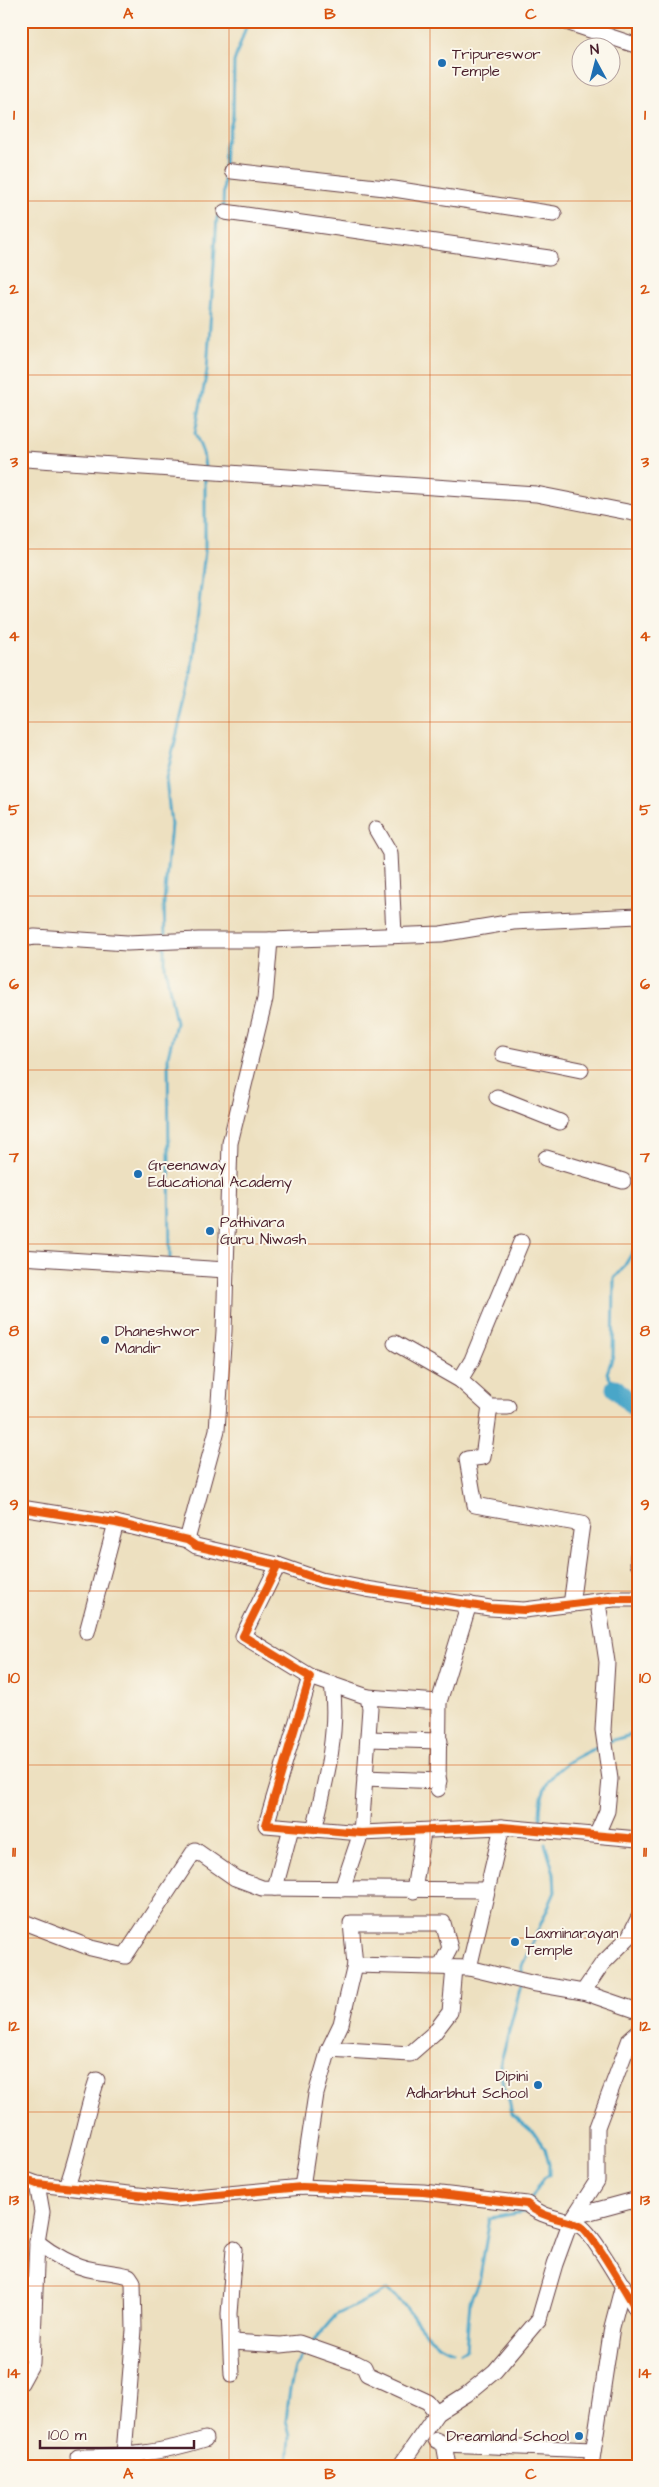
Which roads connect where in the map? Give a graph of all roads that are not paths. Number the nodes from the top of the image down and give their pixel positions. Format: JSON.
{"nodes":[{"id":1,"x":563,"y":21,"type":"edge"},
{"id":2,"x":638,"y":46,"type":"edge"},
{"id":3,"x":232,"y":171,"type":"dead end"},
{"id":4,"x":225,"y":212,"type":"dead end"},
{"id":5,"x":554,"y":214,"type":"dead end"},
{"id":6,"x":549,"y":258,"type":"dead end"},
{"id":7,"x":26,"y":459,"type":"dead end"},
{"id":8,"x":638,"y":514,"type":"edge"},
{"id":9,"x":376,"y":829,"type":"dead end"},
{"id":10,"x":638,"y":916,"type":"edge"},
{"id":11,"x":394,"y":934,"type":"junction"},
{"id":12,"x":21,"y":939,"type":"edge"},
{"id":13,"x":270,"y":940,"type":"junction"},
{"id":14,"x":503,"y":1054,"type":"dead end"},
{"id":15,"x":581,"y":1070,"type":"dead end"},
{"id":16,"x":497,"y":1097,"type":"dead end"},
{"id":17,"x":560,"y":1122,"type":"dead end"},
{"id":18,"x":546,"y":1158,"type":"dead end"},
{"id":19,"x":624,"y":1181,"type":"dead end"},
{"id":20,"x":521,"y":1242,"type":"dead end"},
{"id":21,"x":21,"y":1257,"type":"edge"},
{"id":22,"x":226,"y":1270,"type":"junction"},
{"id":23,"x":395,"y":1343,"type":"dead end"},
{"id":24,"x":460,"y":1380,"type":"junction"},
{"id":25,"x":490,"y":1407,"type":"junction"},
{"id":26,"x":508,"y":1407,"type":"dead end"},
{"id":27,"x":21,"y":1508,"type":"edge"},
{"id":28,"x":116,"y":1524,"type":"junction"},
{"id":29,"x":187,"y":1540,"type":"junction"},
{"id":30,"x":638,"y":1556,"type":"edge"},
{"id":31,"x":638,"y":1564,"type":"edge"},
{"id":32,"x":278,"y":1565,"type":"junction"},
{"id":33,"x":638,"y":1599,"type":"edge"},
{"id":34,"x":598,"y":1602,"type":"junction"},
{"id":35,"x":469,"y":1604,"type":"junction"},
{"id":36,"x":571,"y":1605,"type":"junction"},
{"id":37,"x":86,"y":1632,"type":"dead end"},
{"id":38,"x":310,"y":1677,"type":"junction"},
{"id":39,"x":332,"y":1684,"type":"junction"},
{"id":40,"x":368,"y":1697,"type":"junction"},
{"id":41,"x":439,"y":1702,"type":"junction"},
{"id":42,"x":368,"y":1739,"type":"junction"},
{"id":43,"x":440,"y":1741,"type":"junction"},
{"id":44,"x":365,"y":1778,"type":"junction"},
{"id":45,"x":502,"y":1827,"type":"junction"},
{"id":46,"x":291,"y":1828,"type":"junction"},
{"id":47,"x":314,"y":1830,"type":"junction"},
{"id":48,"x":423,"y":1832,"type":"junction"},
{"id":49,"x":361,"y":1833,"type":"junction"},
{"id":50,"x":596,"y":1834,"type":"junction"},
{"id":51,"x":638,"y":1839,"type":"edge"},
{"id":52,"x":275,"y":1888,"type":"junction"},
{"id":53,"x":342,"y":1888,"type":"junction"},
{"id":54,"x":486,"y":1890,"type":"junction"},
{"id":55,"x":414,"y":1891,"type":"junction"},
{"id":56,"x":638,"y":1919,"type":"edge"},
{"id":57,"x":21,"y":1921,"type":"edge"},
{"id":58,"x":355,"y":1965,"type":"junction"},
{"id":59,"x":454,"y":1968,"type":"junction"},
{"id":60,"x":583,"y":1992,"type":"junction"},
{"id":61,"x":638,"y":2011,"type":"edge"},
{"id":62,"x":638,"y":2032,"type":"edge"},
{"id":63,"x":329,"y":2049,"type":"junction"},
{"id":64,"x":97,"y":2080,"type":"dead end"},
{"id":65,"x":21,"y":2178,"type":"edge"},
{"id":66,"x":37,"y":2184,"type":"junction"},
{"id":67,"x":67,"y":2186,"type":"junction"},
{"id":68,"x":302,"y":2187,"type":"junction"},
{"id":69,"x":638,"y":2199,"type":"edge"},
{"id":70,"x":572,"y":2220,"type":"junction"},
{"id":71,"x":37,"y":2242,"type":"junction"},
{"id":72,"x":234,"y":2249,"type":"dead end"},
{"id":73,"x":623,"y":2285,"type":"junction"},
{"id":74,"x":638,"y":2312,"type":"edge"},
{"id":75,"x":232,"y":2342,"type":"junction"},
{"id":76,"x":232,"y":2375,"type":"dead end"},
{"id":77,"x":21,"y":2383,"type":"edge"},
{"id":78,"x":437,"y":2413,"type":"junction"},
{"id":79,"x":424,"y":2433,"type":"junction"},
{"id":80,"x":205,"y":2439,"type":"dead end"},
{"id":81,"x":444,"y":2444,"type":"junction"},
{"id":82,"x":593,"y":2450,"type":"junction"},
{"id":83,"x":78,"y":2457,"type":"dead end"},
{"id":84,"x":124,"y":2461,"type":"edge"},
{"id":85,"x":400,"y":2466,"type":"edge"},
{"id":86,"x":448,"y":2466,"type":"edge"},
{"id":87,"x":591,"y":2466,"type":"edge"}],
"edges":[{"from":1,"to":2,"type":"street"},
{"from":3,"to":5,"type":"street"},
{"from":4,"to":6,"type":"street"},
{"from":7,"to":8,"type":"street"},
{"from":9,"to":11,"type":"street"},
{"from":10,"to":11,"type":"street"},
{"from":11,"to":13,"type":"street"},
{"from":12,"to":13,"type":"street"},
{"from":13,"to":22,"type":"street"},
{"from":14,"to":15,"type":"street"},
{"from":16,"to":17,"type":"street"},
{"from":18,"to":19,"type":"street"},
{"from":20,"to":24,"type":"street"},
{"from":21,"to":22,"type":"street"},
{"from":22,"to":29,"type":"street"},
{"from":23,"to":24,"type":"street"},
{"from":24,"to":25,"type":"street"},
{"from":25,"to":26,"type":"street"},
{"from":25,"to":36,"type":"street"},
{"from":27,"to":28,"type":"street"},
{"from":28,"to":29,"type":"street"},
{"from":28,"to":37,"type":"street"},
{"from":29,"to":32,"type":"street"},
{"from":30,"to":31,"type":"street"},
{"from":32,"to":35,"type":"street"},
{"from":32,"to":38,"type":"street"},
{"from":33,"to":34,"type":"street"},
{"from":34,"to":36,"type":"street"},
{"from":34,"to":50,"type":"street"},
{"from":35,"to":36,"type":"street"},
{"from":35,"to":41,"type":"street"},
{"from":38,"to":39,"type":"street"},
{"from":38,"to":46,"type":"street"},
{"from":39,"to":40,"type":"street"},
{"from":39,"to":47,"type":"street"},
{"from":40,"to":41,"type":"street"},
{"from":40,"to":42,"type":"street"},
{"from":41,"to":43,"type":"street"},
{"from":42,"to":43,"type":"street"},
{"from":42,"to":44,"type":"street"},
{"from":43,"to":44,"type":"street"},
{"from":44,"to":49,"type":"street"},
{"from":45,"to":48,"type":"street"},
{"from":45,"to":50,"type":"street"},
{"from":45,"to":54,"type":"street"},
{"from":46,"to":47,"type":"street"},
{"from":46,"to":52,"type":"street"},
{"from":47,"to":49,"type":"street"},
{"from":48,"to":49,"type":"street"},
{"from":48,"to":55,"type":"street"},
{"from":49,"to":53,"type":"street"},
{"from":50,"to":51,"type":"street"},
{"from":52,"to":53,"type":"street"},
{"from":52,"to":57,"type":"street"},
{"from":53,"to":55,"type":"street"},
{"from":54,"to":55,"type":"street"},
{"from":54,"to":59,"type":"street"},
{"from":56,"to":60,"type":"street"},
{"from":58,"to":59,"type":"street"},
{"from":58,"to":59,"type":"street"},
{"from":58,"to":63,"type":"street"},
{"from":59,"to":60,"type":"street"},
{"from":59,"to":63,"type":"street"},
{"from":60,"to":61,"type":"street"},
{"from":62,"to":70,"type":"street"},
{"from":63,"to":68,"type":"street"},
{"from":64,"to":67,"type":"street"},
{"from":65,"to":66,"type":"street"},
{"from":66,"to":67,"type":"street"},
{"from":66,"to":71,"type":"street"},
{"from":67,"to":68,"type":"street"},
{"from":68,"to":70,"type":"street"},
{"from":69,"to":70,"type":"street"},
{"from":70,"to":73,"type":"street"},
{"from":70,"to":78,"type":"street"},
{"from":71,"to":77,"type":"street"},
{"from":71,"to":84,"type":"street"},
{"from":72,"to":75,"type":"street"},
{"from":73,"to":74,"type":"street"},
{"from":73,"to":82,"type":"street"},
{"from":75,"to":76,"type":"street"},
{"from":75,"to":78,"type":"street"},
{"from":78,"to":79,"type":"street"},
{"from":79,"to":81,"type":"street"},
{"from":79,"to":85,"type":"street"},
{"from":80,"to":84,"type":"street"},
{"from":81,"to":82,"type":"street"},
{"from":81,"to":86,"type":"street"},
{"from":82,"to":87,"type":"street"},
{"from":83,"to":84,"type":"street"}]}
